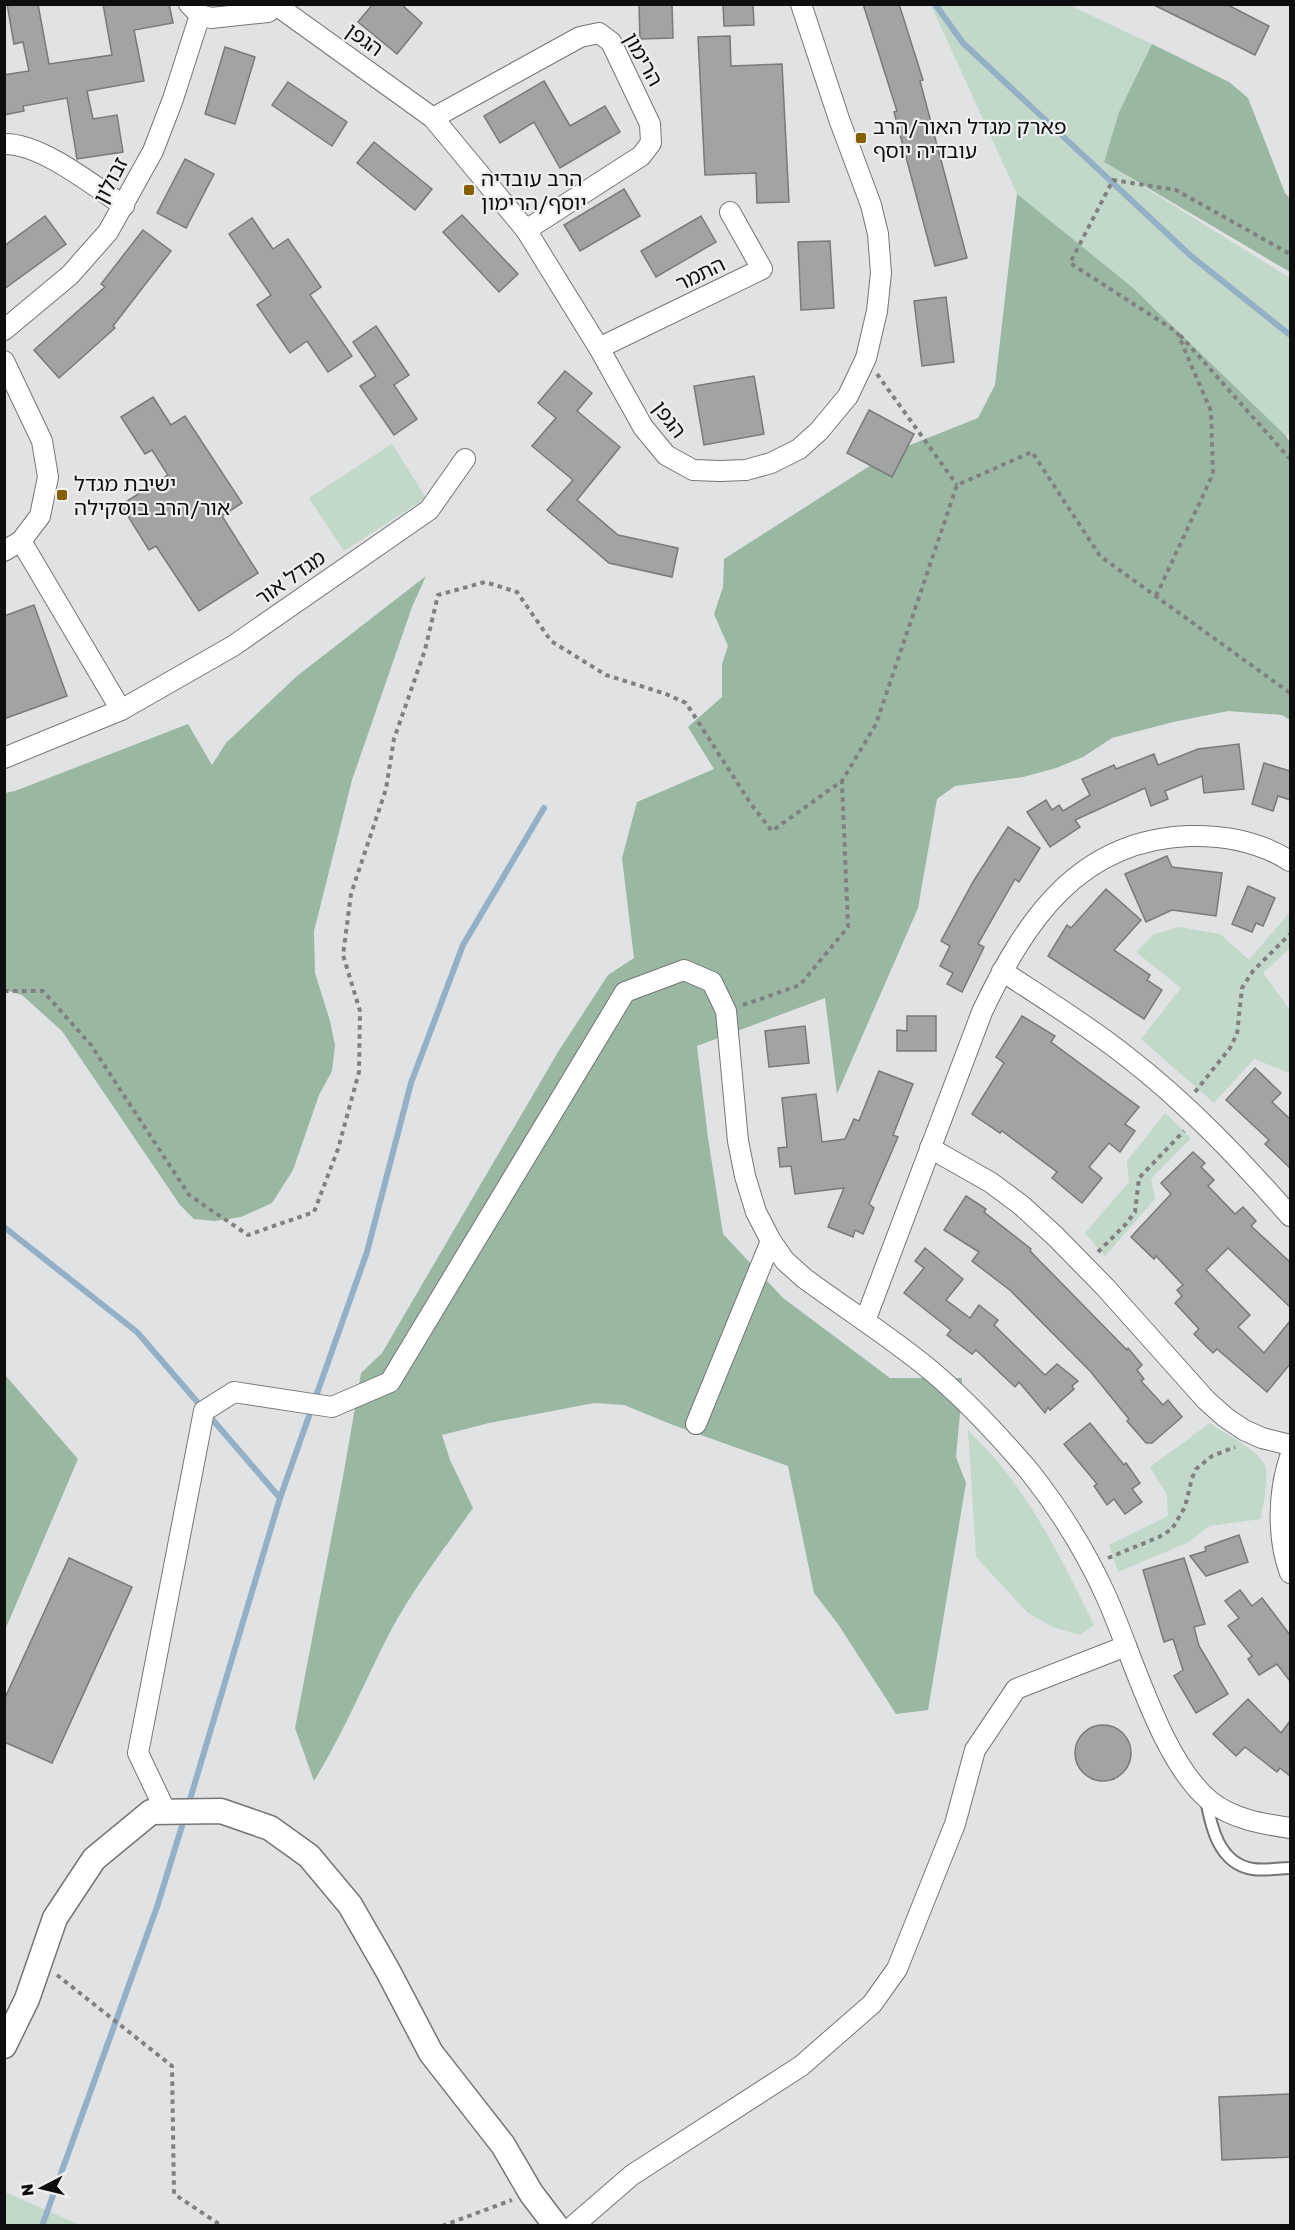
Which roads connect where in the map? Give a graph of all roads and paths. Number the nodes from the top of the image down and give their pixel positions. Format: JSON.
{"nodes":[{"id":1,"x":801,"y":4,"type":"edge"},
{"id":2,"x":276,"y":5,"type":"edge"},
{"id":3,"x":195,"y":10,"type":"edge"},
{"id":4,"x":433,"y":118,"type":"junction"},
{"id":5,"x":4,"y":144,"type":"edge"},
{"id":6,"x":124,"y":206,"type":"junction"},
{"id":7,"x":730,"y":212,"type":"dead end"},
{"id":8,"x":526,"y":230,"type":"junction"},
{"id":9,"x":1290,"y":254,"type":"edge"},
{"id":10,"x":4,"y":330,"type":"edge"},
{"id":11,"x":1177,"y":332,"type":"junction"},
{"id":12,"x":599,"y":348,"type":"junction"},
{"id":13,"x":866,"y":358,"type":"junction"},
{"id":14,"x":4,"y":361,"type":"edge"},
{"id":15,"x":465,"y":459,"type":"dead end"},
{"id":16,"x":1290,"y":459,"type":"edge"},
{"id":17,"x":957,"y":485,"type":"junction"},
{"id":18,"x":13,"y":546,"type":"edge"},
{"id":19,"x":1156,"y":596,"type":"junction"},
{"id":20,"x":1290,"y":693,"type":"edge"},
{"id":21,"x":121,"y":710,"type":"junction"},
{"id":22,"x":4,"y":758,"type":"edge"},
{"id":23,"x":842,"y":781,"type":"junction"},
{"id":24,"x":1290,"y":861,"type":"edge"},
{"id":25,"x":1290,"y":934,"type":"edge"},
{"id":26,"x":1002,"y":970,"type":"junction"},
{"id":27,"x":4,"y":991,"type":"edge"},
{"id":28,"x":726,"y":1011,"type":"junction"},
{"id":29,"x":1190,"y":1112,"type":"junction"},
{"id":30,"x":930,"y":1148,"type":"junction"},
{"id":31,"x":1290,"y":1216,"type":"edge"},
{"id":32,"x":771,"y":1240,"type":"junction"},
{"id":33,"x":1084,"y":1266,"type":"junction"},
{"id":34,"x":865,"y":1321,"type":"junction"},
{"id":35,"x":696,"y":1424,"type":"dead end"},
{"id":36,"x":1262,"y":1438,"type":"junction"},
{"id":37,"x":1290,"y":1445,"type":"edge"},
{"id":38,"x":1290,"y":1457,"type":"edge"},
{"id":39,"x":1090,"y":1565,"type":"junction"},
{"id":40,"x":1290,"y":1573,"type":"edge"},
{"id":41,"x":1126,"y":1646,"type":"junction"},
{"id":42,"x":1205,"y":1796,"type":"junction"},
{"id":43,"x":166,"y":1812,"type":"junction"},
{"id":44,"x":1290,"y":1828,"type":"edge"},
{"id":45,"x":1290,"y":1868,"type":"edge"},
{"id":46,"x":40,"y":1962,"type":"junction"},
{"id":47,"x":4,"y":2046,"type":"edge"},
{"id":48,"x":531,"y":2193,"type":"junction"},
{"id":49,"x":222,"y":2226,"type":"edge"},
{"id":50,"x":442,"y":2226,"type":"edge"},
{"id":51,"x":556,"y":2226,"type":"edge"},
{"id":52,"x":573,"y":2226,"type":"edge"}],
"edges":[{"from":1,"to":13,"type":"street","name":"הגפן"},
{"from":2,"to":3,"type":"street"},
{"from":2,"to":4,"type":"street","name":"הגפן"},
{"from":3,"to":6,"type":"street","name":"זבולון"},
{"from":4,"to":8,"type":"street","name":"הגפן"},
{"from":4,"to":8,"type":"street","name":"הרימון"},
{"from":5,"to":6,"type":"street"},
{"from":6,"to":10,"type":"street","name":"זבולון"},
{"from":7,"to":12,"type":"street","name":"התמר"},
{"from":8,"to":12,"type":"street","name":"הגפן"},
{"from":9,"to":11,"type":"path"},
{"from":11,"to":16,"type":"path"},
{"from":11,"to":19,"type":"path"},
{"from":12,"to":13,"type":"street","name":"הגפן"},
{"from":13,"to":17,"type":"path"},
{"from":14,"to":18,"type":"street"},
{"from":15,"to":21,"type":"street","name":"מגדל אור"},
{"from":17,"to":19,"type":"path"},
{"from":17,"to":23,"type":"path"},
{"from":18,"to":21,"type":"street"},
{"from":19,"to":20,"type":"path"},
{"from":21,"to":22,"type":"street","name":"מגדל אור"},
{"from":23,"to":27,"type":"path"},
{"from":23,"to":28,"type":"path"},
{"from":24,"to":26,"type":"street"},
{"from":25,"to":29,"type":"path"},
{"from":26,"to":29,"type":"street"},
{"from":26,"to":30,"type":"street"},
{"from":28,"to":32,"type":"street"},
{"from":28,"to":43,"type":"street"},
{"from":29,"to":31,"type":"street"},
{"from":29,"to":33,"type":"path"},
{"from":30,"to":33,"type":"street"},
{"from":30,"to":34,"type":"street"},
{"from":32,"to":34,"type":"street"},
{"from":32,"to":35,"type":"street"},
{"from":33,"to":36,"type":"street"},
{"from":34,"to":39,"type":"street"},
{"from":36,"to":37,"type":"street"},
{"from":36,"to":39,"type":"path"},
{"from":38,"to":40,"type":"street"},
{"from":39,"to":41,"type":"street"},
{"from":41,"to":42,"type":"street"},
{"from":41,"to":52,"type":"street"},
{"from":42,"to":44,"type":"street"},
{"from":42,"to":45,"type":"lane"},
{"from":43,"to":46,"type":"street"},
{"from":43,"to":48,"type":"street"},
{"from":46,"to":47,"type":"street"},
{"from":46,"to":49,"type":"path"},
{"from":48,"to":50,"type":"path"},
{"from":48,"to":51,"type":"street"}]}
